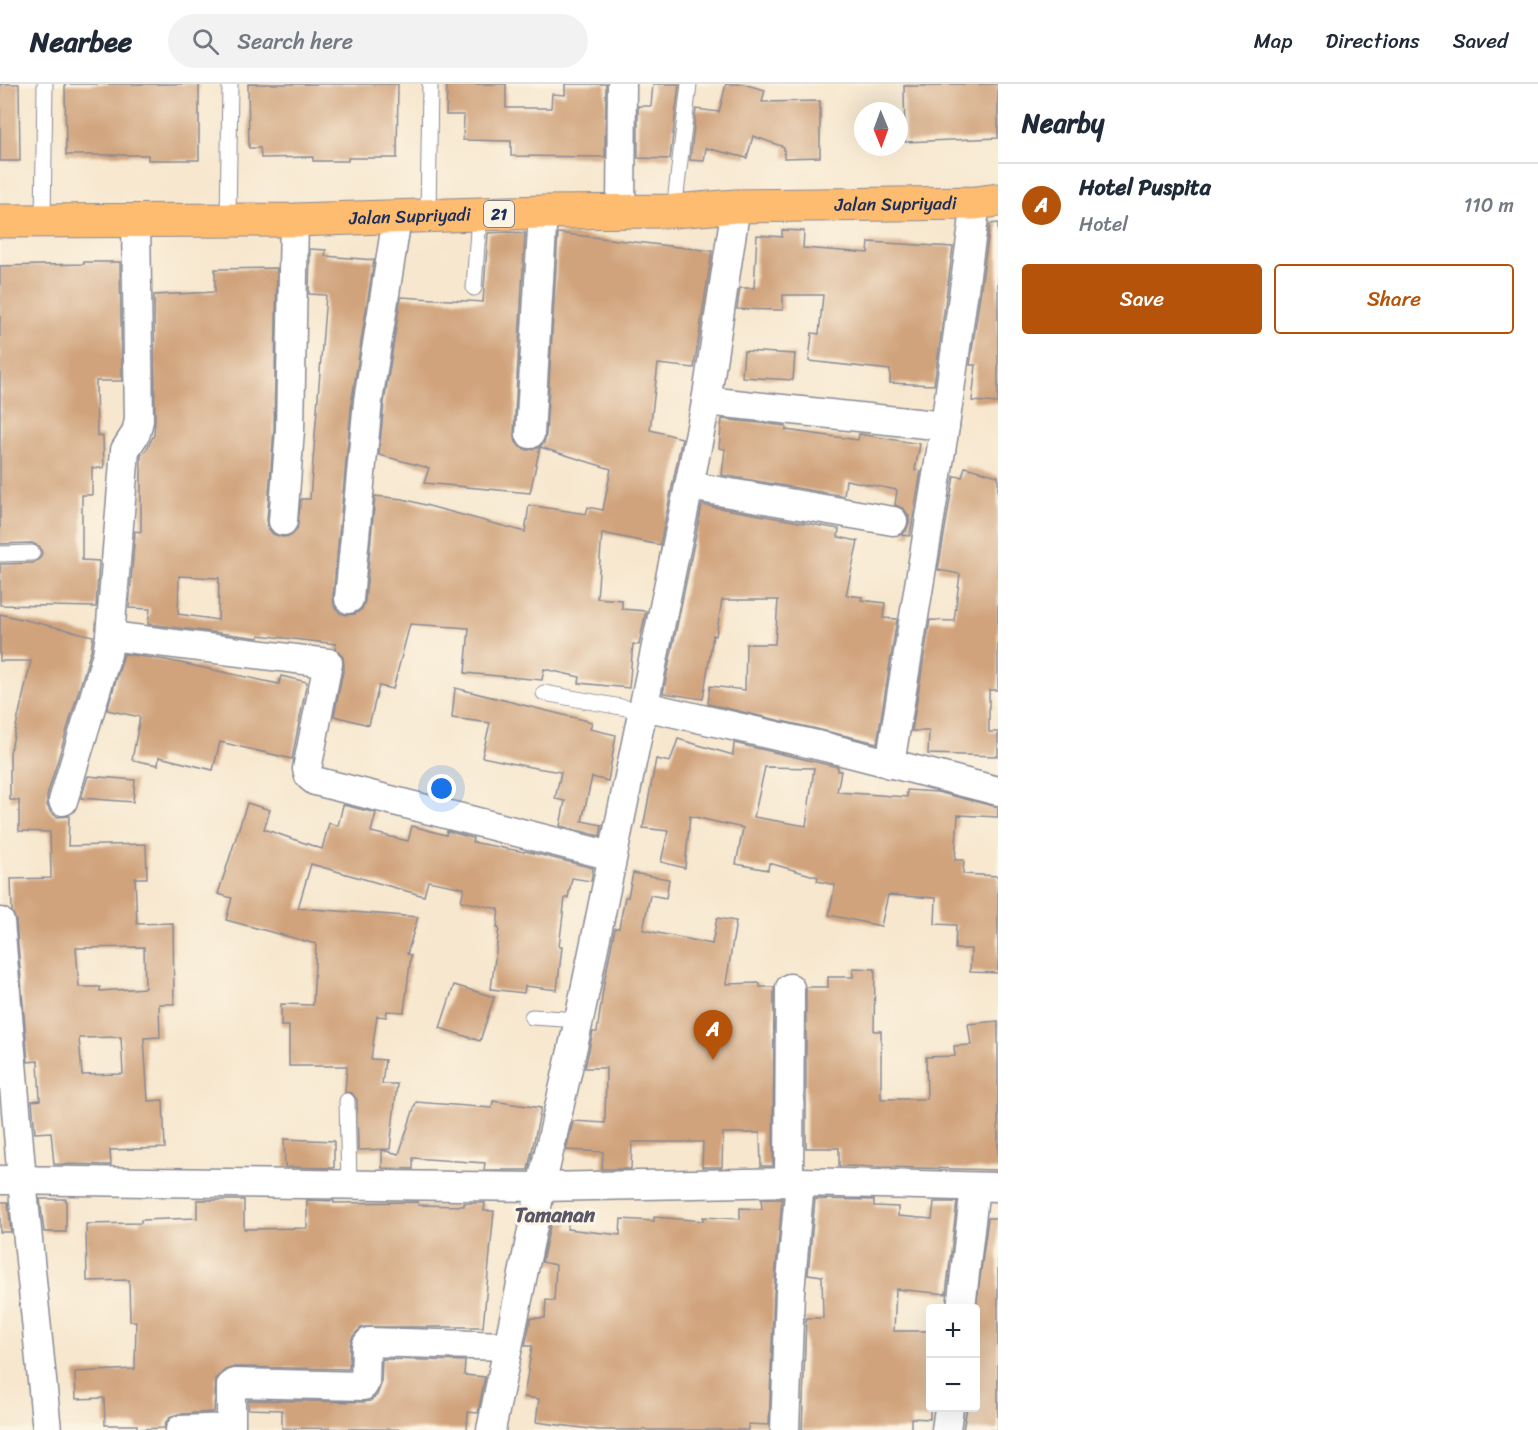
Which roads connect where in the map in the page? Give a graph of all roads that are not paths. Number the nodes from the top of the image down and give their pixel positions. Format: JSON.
{"nodes":[{"id":1,"x":45,"y":84,"type":"edge"},
{"id":2,"x":230,"y":84,"type":"edge"},
{"id":3,"x":430,"y":84,"type":"edge"},
{"id":4,"x":622,"y":84,"type":"edge"},
{"id":5,"x":689,"y":84,"type":"edge"},
{"id":6,"x":987,"y":202,"type":"edge"},
{"id":7,"x":736,"y":206,"type":"junction"},
{"id":8,"x":674,"y":211,"type":"junction"},
{"id":9,"x":543,"y":212,"type":"junction"},
{"id":10,"x":621,"y":212,"type":"junction"},
{"id":11,"x":479,"y":215,"type":"junction"},
{"id":12,"x":412,"y":217,"type":"junction"},
{"id":13,"x":43,"y":220,"type":"junction"},
{"id":14,"x":294,"y":220,"type":"junction"},
{"id":15,"x":0,"y":221,"type":"edge"},
{"id":16,"x":135,"y":221,"type":"junction"},
{"id":17,"x":228,"y":221,"type":"junction"},
{"id":18,"x":474,"y":288,"type":"dead end"},
{"id":19,"x":706,"y":401,"type":"junction"},
{"id":20,"x":945,"y":426,"type":"junction"},
{"id":21,"x":530,"y":434,"type":"dead end"},
{"id":22,"x":689,"y":486,"type":"junction"},
{"id":23,"x":284,"y":521,"type":"dead end"},
{"id":24,"x":913,"y":524,"type":"junction"},
{"id":25,"x":32,"y":553,"type":"dead end"},
{"id":26,"x":0,"y":554,"type":"edge"},
{"id":27,"x":349,"y":599,"type":"dead end"},
{"id":28,"x":110,"y":636,"type":"junction"},
{"id":29,"x":544,"y":693,"type":"dead end"},
{"id":30,"x":643,"y":709,"type":"junction"},
{"id":31,"x":890,"y":764,"type":"junction"},
{"id":32,"x":998,"y":791,"type":"edge"},
{"id":33,"x":63,"y":801,"type":"dead end"},
{"id":34,"x":612,"y":856,"type":"junction"},
{"id":35,"x":0,"y":922,"type":"edge"},
{"id":36,"x":790,"y":988,"type":"dead end"},
{"id":37,"x":532,"y":1017,"type":"dead end"},
{"id":38,"x":579,"y":1020,"type":"junction"},
{"id":39,"x":347,"y":1101,"type":"dead end"},
{"id":40,"x":11,"y":1180,"type":"edge"},
{"id":41,"x":795,"y":1182,"type":"junction"},
{"id":42,"x":349,"y":1184,"type":"junction"},
{"id":43,"x":541,"y":1187,"type":"junction"},
{"id":44,"x":987,"y":1187,"type":"edge"},
{"id":45,"x":962,"y":1304,"type":"edge"},
{"id":46,"x":508,"y":1346,"type":"junction"},
{"id":47,"x":948,"y":1412,"type":"edge"},
{"id":48,"x":47,"y":1430,"type":"edge"},
{"id":49,"x":180,"y":1430,"type":"edge"},
{"id":50,"x":491,"y":1430,"type":"edge"},
{"id":51,"x":785,"y":1430,"type":"edge"},
{"id":52,"x":946,"y":1430,"type":"edge"}],
"edges":[{"from":1,"to":13,"type":"lane"},
{"from":2,"to":17,"type":"lane"},
{"from":3,"to":12,"type":"lane"},
{"from":4,"to":10,"type":"street"},
{"from":5,"to":8,"type":"lane"},
{"from":6,"to":7,"type":"highway","name":"Jalan Supriyadi","number":"21"},
{"from":6,"to":20,"type":"street"},
{"from":7,"to":8,"type":"highway","name":"Jalan Supriyadi","number":"21"},
{"from":7,"to":19,"type":"street"},
{"from":8,"to":10,"type":"highway","name":"Jalan Supriyadi","number":"21"},
{"from":9,"to":10,"type":"highway","name":"Jalan Supriyadi","number":"21"},
{"from":9,"to":11,"type":"highway","name":"Jalan Supriyadi","number":"21"},
{"from":9,"to":21,"type":"street"},
{"from":11,"to":12,"type":"highway","name":"Jalan Supriyadi","number":"21"},
{"from":11,"to":18,"type":"lane"},
{"from":12,"to":14,"type":"highway","name":"Jalan Supriyadi","number":"21"},
{"from":12,"to":27,"type":"street"},
{"from":13,"to":15,"type":"highway","name":"Jalan Supriyadi","number":"21"},
{"from":13,"to":16,"type":"highway","name":"Jalan Supriyadi","number":"21"},
{"from":14,"to":17,"type":"highway","name":"Jalan Supriyadi","number":"21"},
{"from":14,"to":23,"type":"street"},
{"from":16,"to":17,"type":"highway","name":"Jalan Supriyadi","number":"21"},
{"from":16,"to":28,"type":"street"},
{"from":19,"to":20,"type":"street"},
{"from":19,"to":22,"type":"street"},
{"from":20,"to":24,"type":"street"},
{"from":22,"to":24,"type":"street"},
{"from":22,"to":30,"type":"street"},
{"from":24,"to":31,"type":"street"},
{"from":25,"to":26,"type":"lane"},
{"from":28,"to":33,"type":"street"},
{"from":28,"to":34,"type":"street"},
{"from":29,"to":30,"type":"lane"},
{"from":30,"to":31,"type":"street"},
{"from":30,"to":34,"type":"street"},
{"from":31,"to":32,"type":"street"},
{"from":34,"to":38,"type":"street"},
{"from":35,"to":40,"type":"street"},
{"from":36,"to":41,"type":"street"},
{"from":37,"to":38,"type":"lane"},
{"from":38,"to":43,"type":"street"},
{"from":39,"to":42,"type":"lane"},
{"from":40,"to":42,"type":"street"},
{"from":40,"to":48,"type":"street"},
{"from":41,"to":43,"type":"street"},
{"from":41,"to":44,"type":"street"},
{"from":41,"to":51,"type":"street"},
{"from":42,"to":43,"type":"street"},
{"from":43,"to":46,"type":"street"},
{"from":44,"to":45,"type":"street"},
{"from":46,"to":49,"type":"street"},
{"from":46,"to":50,"type":"street"},
{"from":47,"to":52,"type":"street"}]}
